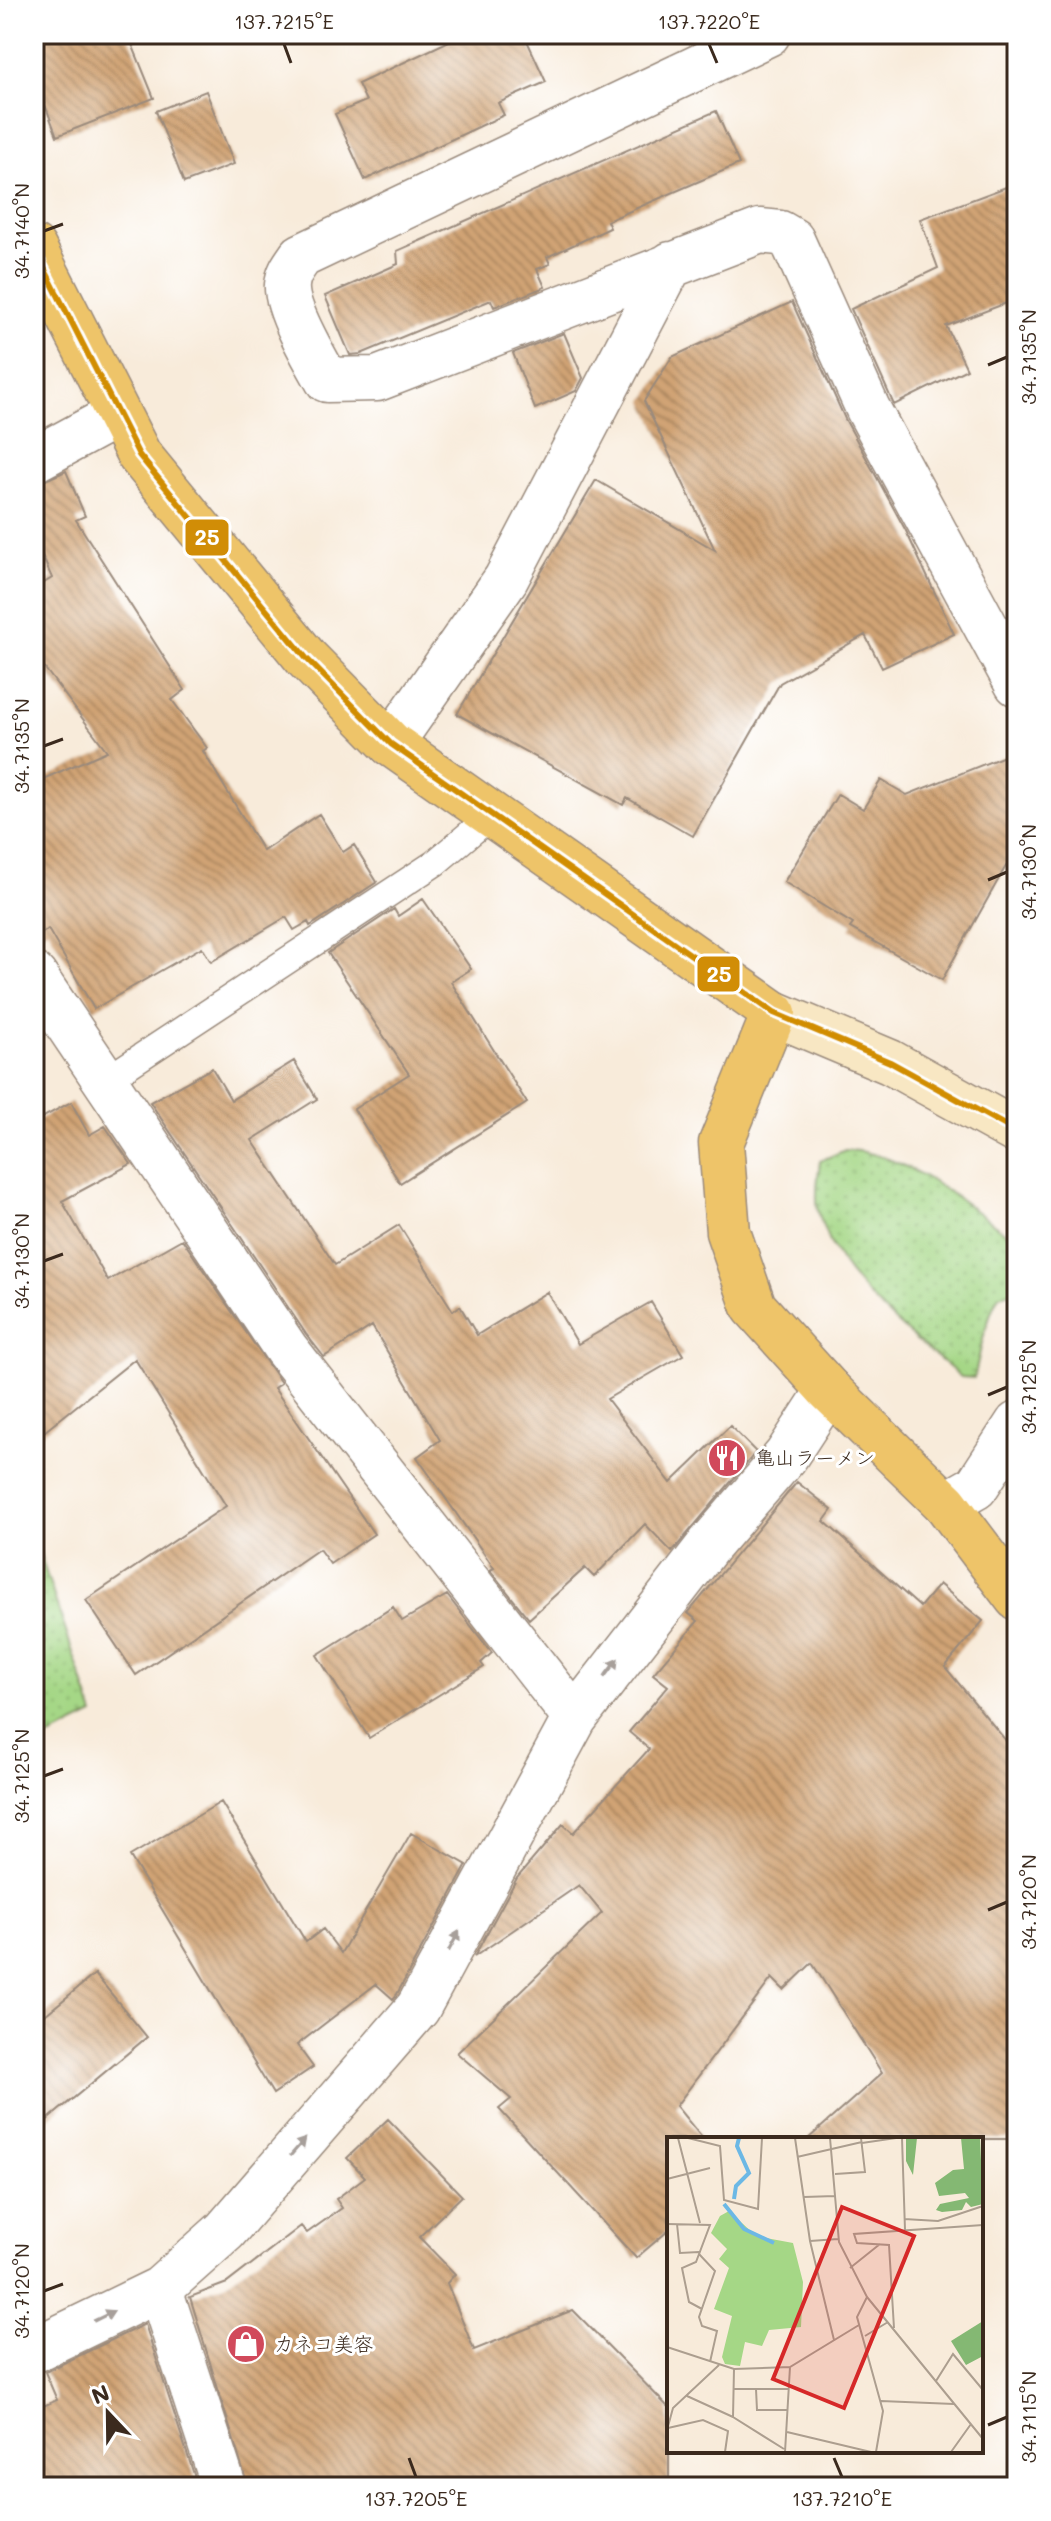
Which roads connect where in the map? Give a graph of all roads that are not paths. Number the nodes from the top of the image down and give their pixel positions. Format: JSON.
{"nodes":[{"id":1,"x":768,"y":34,"type":"edge"},
{"id":2,"x":34,"y":248,"type":"edge"},
{"id":3,"x":671,"y":264,"type":"junction"},
{"id":4,"x":117,"y":415,"type":"junction"},
{"id":5,"x":34,"y":460,"type":"edge"},
{"id":6,"x":1017,"y":684,"type":"edge"},
{"id":7,"x":391,"y":744,"type":"junction"},
{"id":8,"x":492,"y":815,"type":"junction"},
{"id":9,"x":34,"y":975,"type":"edge"},
{"id":10,"x":774,"y":1013,"type":"junction"},
{"id":11,"x":106,"y":1080,"type":"junction"},
{"id":12,"x":1017,"y":1132,"type":"edge"},
{"id":13,"x":829,"y":1390,"type":"junction"},
{"id":14,"x":1017,"y":1424,"type":"edge"},
{"id":15,"x":946,"y":1504,"type":"junction"},
{"id":16,"x":1017,"y":1598,"type":"edge"},
{"id":17,"x":575,"y":1718,"type":"junction"},
{"id":18,"x":160,"y":2289,"type":"junction"},
{"id":19,"x":34,"y":2350,"type":"edge"},
{"id":20,"x":224,"y":2487,"type":"edge"}],
"edges":[{"from":1,"to":3,"type":"street"},
{"from":2,"to":4,"type":"highway"},
{"from":3,"to":6,"type":"street"},
{"from":3,"to":7,"type":"street"},
{"from":4,"to":5,"type":"street"},
{"from":4,"to":7,"type":"highway"},
{"from":7,"to":8,"type":"highway"},
{"from":8,"to":10,"type":"highway"},
{"from":8,"to":11,"type":"lane"},
{"from":9,"to":11,"type":"street"},
{"from":10,"to":12,"type":"street"},
{"from":10,"to":13,"type":"highway"},
{"from":11,"to":17,"type":"street"},
{"from":13,"to":15,"type":"highway"},
{"from":17,"to":13,"type":"street","one_way":true},
{"from":14,"to":15,"type":"street"},
{"from":15,"to":16,"type":"highway"},
{"from":18,"to":17,"type":"street","one_way":true},
{"from":19,"to":18,"type":"street","one_way":true},
{"from":18,"to":20,"type":"street"}]}
